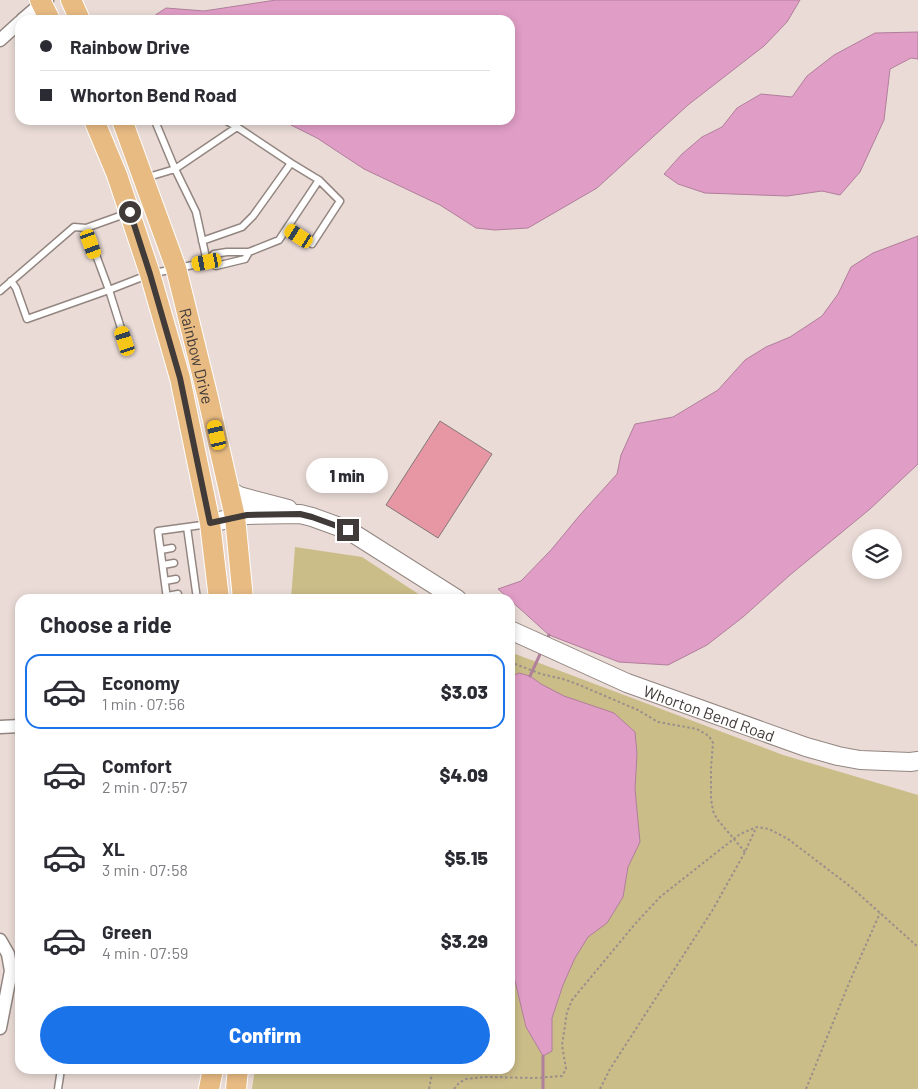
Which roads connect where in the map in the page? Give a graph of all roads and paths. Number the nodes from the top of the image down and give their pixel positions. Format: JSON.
{"nodes":[{"id":1,"x":71,"y":0,"type":"edge"},
{"id":2,"x":45,"y":6,"type":"edge"},
{"id":3,"x":31,"y":15,"type":"edge"},
{"id":4,"x":78,"y":15,"type":"edge"},
{"id":5,"x":15,"y":26,"type":"edge"},
{"id":6,"x":0,"y":40,"type":"edge"},
{"id":7,"x":96,"y":125,"type":"edge"},
{"id":8,"x":124,"y":125,"type":"edge"},
{"id":9,"x":156,"y":125,"type":"edge"},
{"id":10,"x":234,"y":125,"type":"edge"},
{"id":11,"x":237,"y":127,"type":"junction"},
{"id":12,"x":291,"y":163,"type":"junction"},
{"id":13,"x":175,"y":169,"type":"junction"},
{"id":14,"x":143,"y":178,"type":"junction"},
{"id":15,"x":319,"y":180,"type":"junction"},
{"id":16,"x":130,"y":212,"type":"junction"},
{"id":17,"x":86,"y":228,"type":"junction"},
{"id":18,"x":287,"y":228,"type":"junction"},
{"id":19,"x":202,"y":241,"type":"junction"},
{"id":20,"x":249,"y":252,"type":"junction"},
{"id":21,"x":207,"y":262,"type":"junction"},
{"id":22,"x":176,"y":268,"type":"junction"},
{"id":23,"x":150,"y":274,"type":"junction"},
{"id":24,"x":11,"y":281,"type":"junction"},
{"id":25,"x":109,"y":290,"type":"junction"},
{"id":26,"x":0,"y":291,"type":"edge"},
{"id":27,"x":125,"y":341,"type":"dead end"},
{"id":28,"x":229,"y":490,"type":"junction"},
{"id":29,"x":300,"y":514,"type":"junction"},
{"id":30,"x":235,"y":517,"type":"junction"},
{"id":31,"x":210,"y":523,"type":"junction"},
{"id":32,"x":187,"y":528,"type":"junction"},
{"id":33,"x":172,"y":548,"type":"dead end"},
{"id":34,"x":160,"y":550,"type":"junction"},
{"id":35,"x":174,"y":563,"type":"dead end"},
{"id":36,"x":163,"y":565,"type":"junction"},
{"id":37,"x":176,"y":579,"type":"dead end"},
{"id":38,"x":165,"y":581,"type":"junction"},
{"id":39,"x":167,"y":594,"type":"edge"},
{"id":40,"x":195,"y":594,"type":"edge"},
{"id":41,"x":218,"y":594,"type":"edge"},
{"id":42,"x":243,"y":594,"type":"edge"},
{"id":43,"x":449,"y":594,"type":"edge"},
{"id":44,"x":515,"y":632,"type":"edge"},
{"id":45,"x":515,"y":664,"type":"edge"},
{"id":46,"x":15,"y":726,"type":"edge"},
{"id":47,"x":0,"y":727,"type":"edge"},
{"id":48,"x":918,"y":761,"type":"edge"},
{"id":49,"x":755,"y":828,"type":"junction"},
{"id":50,"x":733,"y":838,"type":"junction"},
{"id":51,"x":745,"y":852,"type":"junction"},
{"id":52,"x":880,"y":913,"type":"junction"},
{"id":53,"x":0,"y":940,"type":"edge"},
{"id":54,"x":918,"y":947,"type":"edge"},
{"id":55,"x":0,"y":1028,"type":"edge"},
{"id":56,"x":60,"y":1074,"type":"edge"},
{"id":57,"x":212,"y":1074,"type":"edge"},
{"id":58,"x":238,"y":1074,"type":"edge"},
{"id":59,"x":433,"y":1074,"type":"edge"},
{"id":60,"x":58,"y":1089,"type":"edge"},
{"id":61,"x":209,"y":1089,"type":"edge"},
{"id":62,"x":236,"y":1089,"type":"edge"},
{"id":63,"x":430,"y":1089,"type":"edge"},
{"id":64,"x":454,"y":1089,"type":"edge"},
{"id":65,"x":600,"y":1089,"type":"edge"},
{"id":66,"x":806,"y":1089,"type":"edge"}],
"edges":[{"from":1,"to":4,"type":"main road"},
{"from":2,"to":3,"type":"street"},
{"from":5,"to":6,"type":"street"},
{"from":7,"to":16,"type":"main road","name":"Rainbow Drive"},
{"from":8,"to":14,"type":"main road","name":"Rainbow Drive"},
{"from":9,"to":13,"type":"lane"},
{"from":10,"to":11,"type":"lane"},
{"from":11,"to":12,"type":"lane"},
{"from":11,"to":13,"type":"lane"},
{"from":12,"to":15,"type":"lane"},
{"from":12,"to":19,"type":"lane"},
{"from":13,"to":14,"type":"lane"},
{"from":13,"to":19,"type":"lane"},
{"from":14,"to":22,"type":"main road","name":"Rainbow Drive"},
{"from":15,"to":18,"type":"lane"},
{"from":15,"to":18,"type":"lane"},
{"from":16,"to":17,"type":"lane"},
{"from":16,"to":23,"type":"main road","name":"Rainbow Drive"},
{"from":17,"to":24,"type":"lane"},
{"from":17,"to":25,"type":"lane"},
{"from":18,"to":20,"type":"lane"},
{"from":19,"to":21,"type":"lane"},
{"from":20,"to":21,"type":"lane"},
{"from":20,"to":21,"type":"lane"},
{"from":21,"to":22,"type":"lane"},
{"from":22,"to":23,"type":"lane"},
{"from":22,"to":28,"type":"main road","name":"Rainbow Drive"},
{"from":23,"to":25,"type":"lane"},
{"from":23,"to":31,"type":"main road","name":"Rainbow Drive"},
{"from":24,"to":25,"type":"lane"},
{"from":24,"to":26,"type":"lane"},
{"from":25,"to":27,"type":"lane"},
{"from":28,"to":29,"type":"main road"},
{"from":28,"to":30,"type":"main road","name":"Rainbow Drive"},
{"from":29,"to":30,"type":"main road"},
{"from":29,"to":43,"type":"main road"},
{"from":30,"to":31,"type":"main road"},
{"from":30,"to":42,"type":"main road","name":"Rainbow Drive"},
{"from":31,"to":32,"type":"lane"},
{"from":31,"to":41,"type":"main road","name":"Rainbow Drive"},
{"from":32,"to":34,"type":"lane"},
{"from":32,"to":40,"type":"lane"},
{"from":33,"to":34,"type":"lane"},
{"from":34,"to":36,"type":"lane"},
{"from":35,"to":36,"type":"lane"},
{"from":36,"to":38,"type":"lane"},
{"from":37,"to":38,"type":"lane"},
{"from":38,"to":39,"type":"lane"},
{"from":44,"to":48,"type":"main road","name":"Whorton Bend Road"},
{"from":45,"to":50,"type":"path"},
{"from":46,"to":47,"type":"street"},
{"from":49,"to":50,"type":"path"},
{"from":49,"to":51,"type":"path"},
{"from":49,"to":52,"type":"path"},
{"from":50,"to":51,"type":"path"},
{"from":50,"to":64,"type":"path"},
{"from":51,"to":65,"type":"path"},
{"from":52,"to":54,"type":"path"},
{"from":52,"to":66,"type":"path"},
{"from":53,"to":55,"type":"street"},
{"from":56,"to":60,"type":"lane"},
{"from":57,"to":61,"type":"main road"},
{"from":58,"to":62,"type":"main road"},
{"from":59,"to":63,"type":"path"}]}
